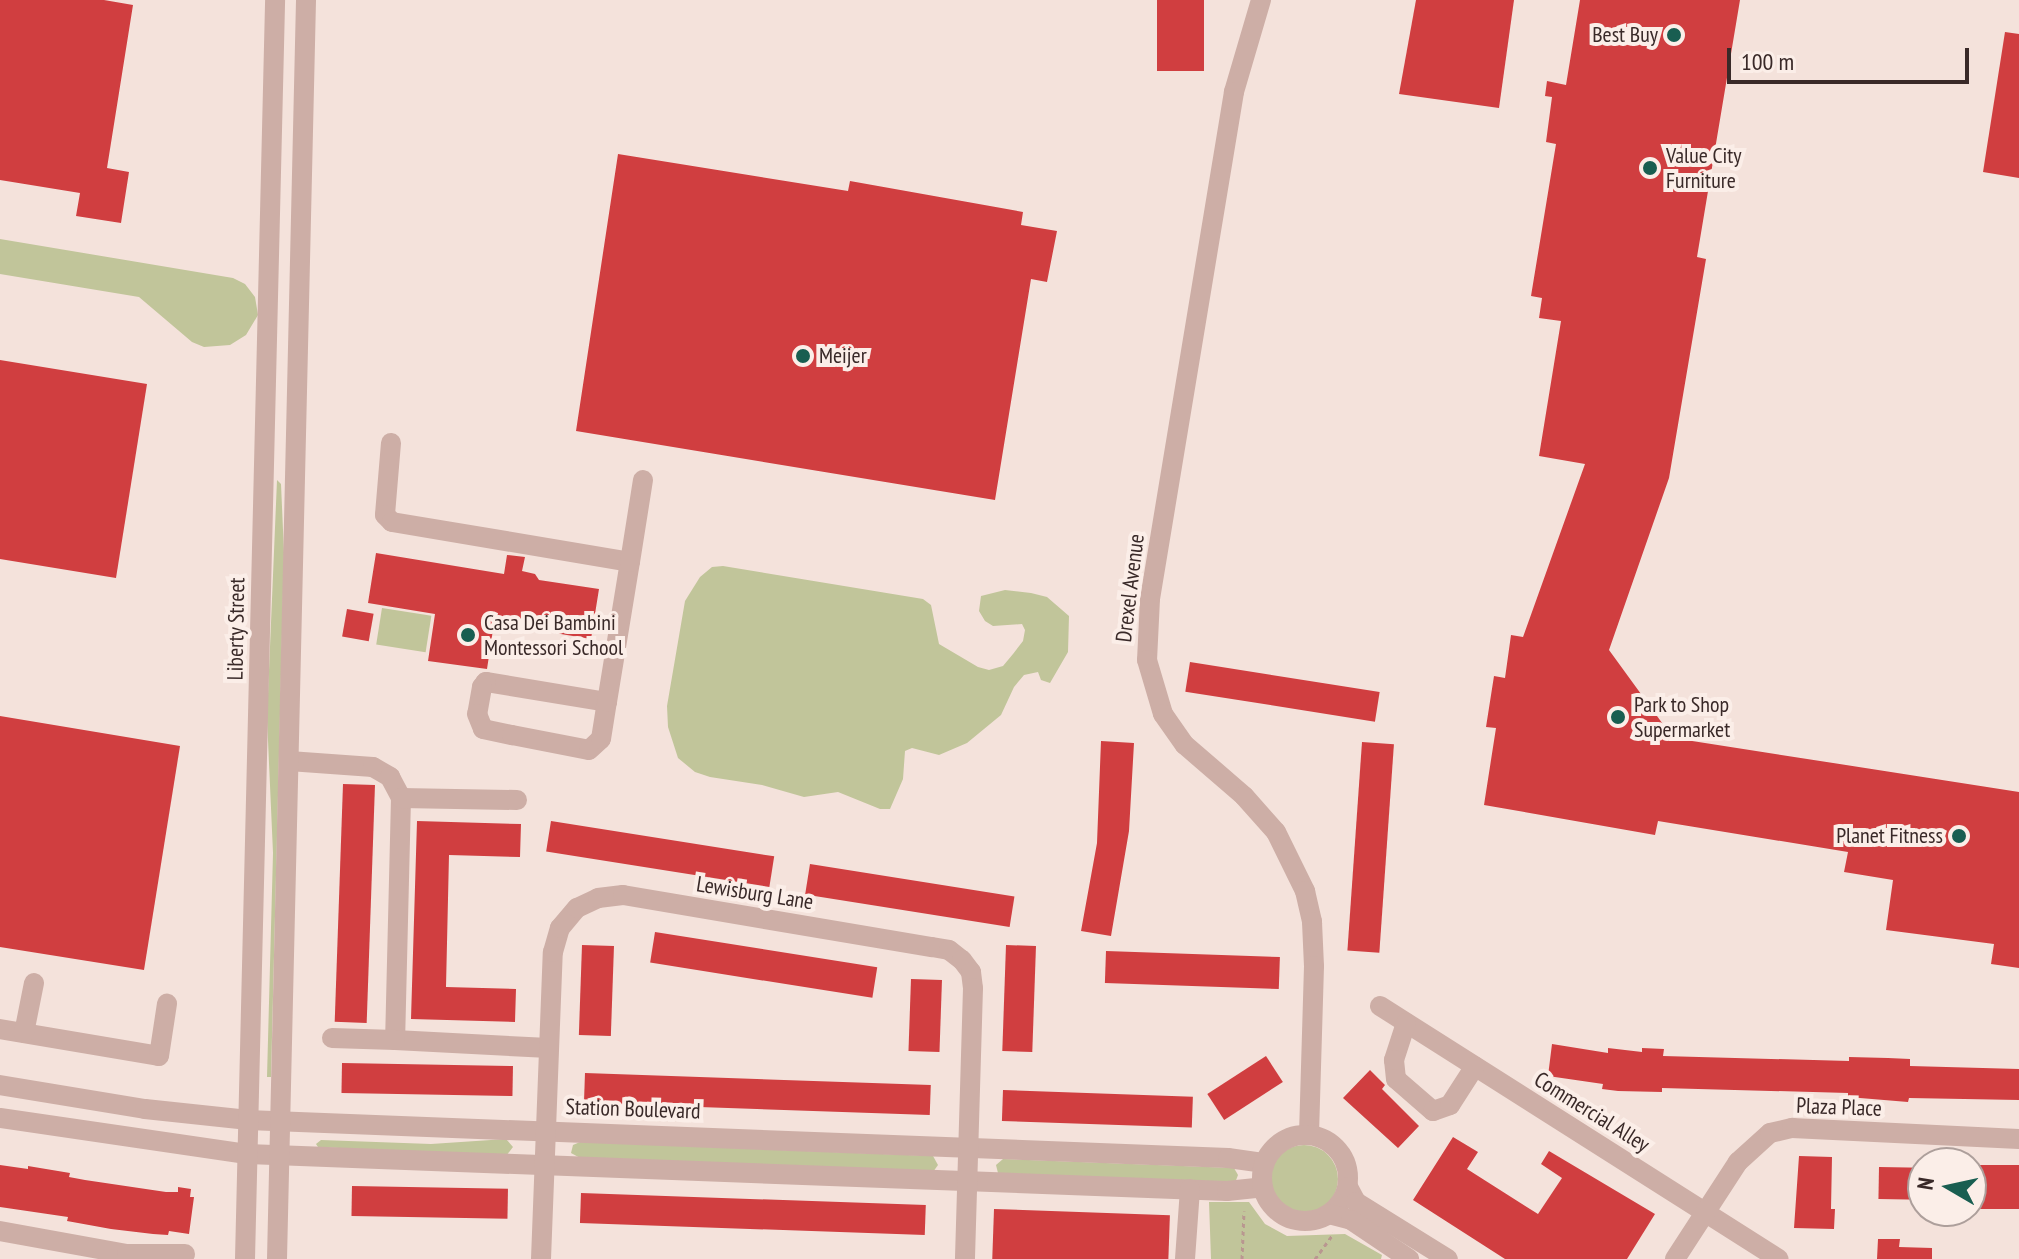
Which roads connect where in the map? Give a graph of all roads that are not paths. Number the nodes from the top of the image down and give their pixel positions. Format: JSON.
{"nodes":[{"id":1,"x":275,"y":0,"type":"edge"},
{"id":2,"x":306,"y":0,"type":"edge"},
{"id":3,"x":1261,"y":0,"type":"edge"},
{"id":4,"x":391,"y":443,"type":"dead end"},
{"id":5,"x":643,"y":480,"type":"dead end"},
{"id":6,"x":630,"y":562,"type":"junction"},
{"id":7,"x":607,"y":702,"type":"junction"},
{"id":8,"x":289,"y":761,"type":"junction"},
{"id":9,"x":401,"y":798,"type":"junction"},
{"id":10,"x":517,"y":800,"type":"dead end"},
{"id":11,"x":34,"y":983,"type":"dead end"},
{"id":12,"x":167,"y":1004,"type":"dead end"},
{"id":13,"x":1380,"y":1006,"type":"dead end"},
{"id":14,"x":1406,"y":1023,"type":"junction"},
{"id":15,"x":0,"y":1029,"type":"edge"},
{"id":16,"x":24,"y":1033,"type":"junction"},
{"id":17,"x":332,"y":1038,"type":"dead end"},
{"id":18,"x":395,"y":1040,"type":"junction"},
{"id":19,"x":549,"y":1048,"type":"junction"},
{"id":20,"x":1475,"y":1066,"type":"junction"},
{"id":21,"x":0,"y":1085,"type":"edge"},
{"id":22,"x":0,"y":1118,"type":"edge"},
{"id":23,"x":248,"y":1120,"type":"junction"},
{"id":24,"x":281,"y":1121,"type":"junction"},
{"id":25,"x":546,"y":1129,"type":"junction"},
{"id":26,"x":1309,"y":1135,"type":"junction"},
{"id":27,"x":2019,"y":1139,"type":"edge"},
{"id":28,"x":969,"y":1147,"type":"junction"},
{"id":29,"x":248,"y":1154,"type":"junction"},
{"id":30,"x":280,"y":1155,"type":"junction"},
{"id":31,"x":1265,"y":1163,"type":"junction"},
{"id":32,"x":545,"y":1165,"type":"junction"},
{"id":33,"x":968,"y":1179,"type":"junction"},
{"id":34,"x":1263,"y":1187,"type":"junction"},
{"id":35,"x":1348,"y":1187,"type":"junction"},
{"id":36,"x":1190,"y":1189,"type":"junction"},
{"id":37,"x":1705,"y":1211,"type":"junction"},
{"id":38,"x":1332,"y":1223,"type":"junction"},
{"id":39,"x":0,"y":1231,"type":"edge"},
{"id":40,"x":1421,"y":1241,"type":"junction"},
{"id":41,"x":185,"y":1254,"type":"dead end"},
{"id":42,"x":127,"y":1256,"type":"edge"},
{"id":43,"x":245,"y":1259,"type":"edge"},
{"id":44,"x":277,"y":1259,"type":"edge"},
{"id":45,"x":541,"y":1259,"type":"edge"},
{"id":46,"x":965,"y":1259,"type":"edge"},
{"id":47,"x":1185,"y":1259,"type":"edge"},
{"id":48,"x":1409,"y":1259,"type":"edge"},
{"id":49,"x":1448,"y":1259,"type":"edge"},
{"id":50,"x":1675,"y":1259,"type":"edge"},
{"id":51,"x":1779,"y":1259,"type":"edge"}],
"edges":[{"from":1,"to":23,"type":"street","name":"Liberty Street"},
{"from":2,"to":8,"type":"street"},
{"from":3,"to":26,"type":"street","name":"Drexel Avenue"},
{"from":4,"to":6,"type":"street"},
{"from":5,"to":6,"type":"street"},
{"from":6,"to":7,"type":"street"},
{"from":7,"to":7,"type":"street"},
{"from":8,"to":9,"type":"street"},
{"from":8,"to":24,"type":"street"},
{"from":9,"to":10,"type":"street"},
{"from":9,"to":18,"type":"street"},
{"from":11,"to":16,"type":"street"},
{"from":12,"to":16,"type":"street"},
{"from":13,"to":14,"type":"street","name":"Commercial Alley"},
{"from":14,"to":20,"type":"street","name":"Commercial Alley"},
{"from":14,"to":20,"type":"street"},
{"from":15,"to":16,"type":"street"},
{"from":17,"to":18,"type":"street"},
{"from":18,"to":19,"type":"street"},
{"from":19,"to":25,"type":"street","name":"Lewisburg Lane"},
{"from":19,"to":28,"type":"street","name":"Lewisburg Lane"},
{"from":20,"to":37,"type":"street","name":"Commercial Alley"},
{"from":21,"to":23,"type":"street","name":"Station Boulevard"},
{"from":22,"to":29,"type":"street"},
{"from":23,"to":24,"type":"street","name":"Station Boulevard"},
{"from":23,"to":29,"type":"street","name":"Liberty Street"},
{"from":24,"to":25,"type":"street","name":"Station Boulevard"},
{"from":24,"to":30,"type":"street"},
{"from":25,"to":28,"type":"street","name":"Station Boulevard"},
{"from":25,"to":32,"type":"street","name":"Lewisburg Lane"},
{"from":26,"to":31,"type":"street"},
{"from":26,"to":35,"type":"street"},
{"from":27,"to":37,"type":"street","name":"Plaza Place"},
{"from":28,"to":31,"type":"street","name":"Station Boulevard"},
{"from":28,"to":33,"type":"street","name":"Lewisburg Lane"},
{"from":29,"to":30,"type":"street"},
{"from":29,"to":43,"type":"street","name":"Liberty Street"},
{"from":30,"to":32,"type":"street"},
{"from":30,"to":44,"type":"street"},
{"from":31,"to":34,"type":"street"},
{"from":32,"to":33,"type":"street"},
{"from":32,"to":45,"type":"street","name":"Lewisburg Lane"},
{"from":33,"to":36,"type":"street"},
{"from":33,"to":46,"type":"street","name":"Lewisburg Lane"},
{"from":34,"to":36,"type":"street"},
{"from":34,"to":38,"type":"street"},
{"from":35,"to":38,"type":"street"},
{"from":35,"to":40,"type":"street"},
{"from":36,"to":47,"type":"street"},
{"from":37,"to":50,"type":"street","name":"Plaza Place"},
{"from":37,"to":51,"type":"street","name":"Commercial Alley"},
{"from":38,"to":48,"type":"street"},
{"from":39,"to":42,"type":"street"},
{"from":40,"to":48,"type":"street"},
{"from":40,"to":49,"type":"street"},
{"from":41,"to":42,"type":"street"}]}
